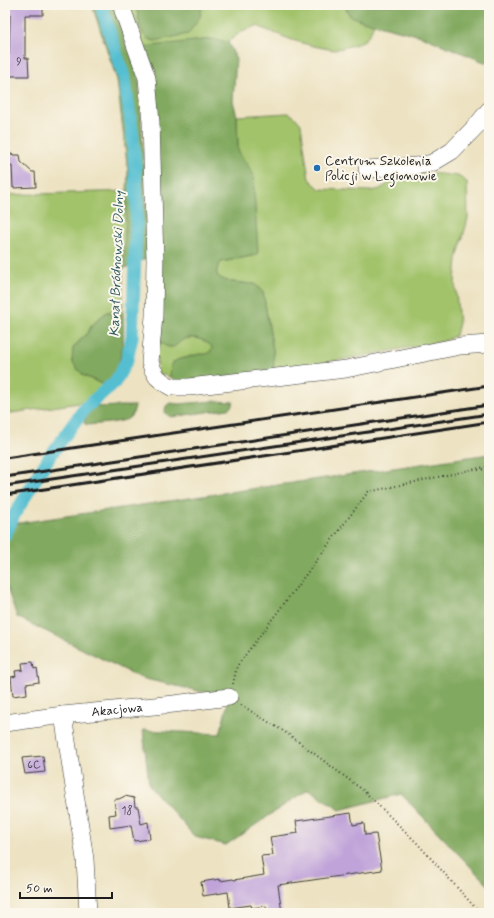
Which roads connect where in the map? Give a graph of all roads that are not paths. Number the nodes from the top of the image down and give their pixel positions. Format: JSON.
{"nodes":[{"id":1,"x":122,"y":5,"type":"edge"},
{"id":2,"x":489,"y":110,"type":"edge"},
{"id":3,"x":368,"y":169,"type":"dead end"},
{"id":4,"x":489,"y":344,"type":"edge"},
{"id":5,"x":229,"y":698,"type":"road end"},
{"id":6,"x":63,"y":715,"type":"junction"},
{"id":7,"x":5,"y":723,"type":"edge"},
{"id":8,"x":88,"y":913,"type":"edge"}],
"edges":[{"from":1,"to":4,"type":"street"},
{"from":2,"to":3,"type":"street"},
{"from":5,"to":6,"type":"street","name":"Akacjowa"},
{"from":6,"to":7,"type":"street","name":"Akacjowa"},
{"from":6,"to":8,"type":"street"}]}
